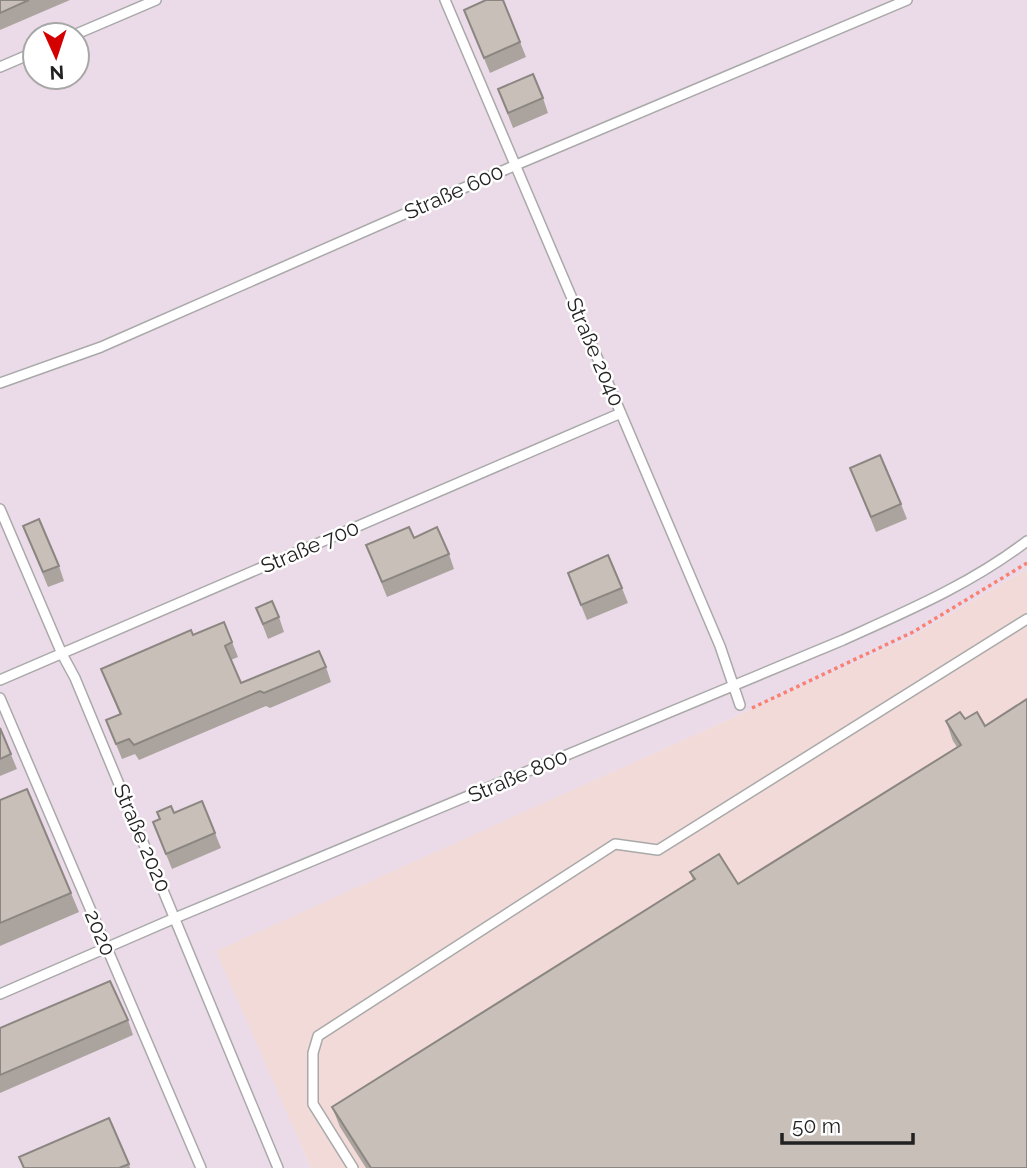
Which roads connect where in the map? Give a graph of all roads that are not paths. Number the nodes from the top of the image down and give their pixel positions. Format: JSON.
{"nodes":[{"id":1,"x":156,"y":0,"type":"edge"},
{"id":2,"x":445,"y":0,"type":"edge"},
{"id":3,"x":907,"y":0,"type":"edge"},
{"id":4,"x":91,"y":28,"type":"edge"},
{"id":5,"x":21,"y":58,"type":"edge"},
{"id":6,"x":0,"y":67,"type":"edge"},
{"id":7,"x":516,"y":165,"type":"junction"},
{"id":8,"x":0,"y":383,"type":"edge"},
{"id":9,"x":621,"y":413,"type":"junction"},
{"id":10,"x":0,"y":509,"type":"edge"},
{"id":11,"x":1027,"y":541,"type":"edge"},
{"id":12,"x":1027,"y":619,"type":"edge"},
{"id":13,"x":62,"y":654,"type":"junction"},
{"id":14,"x":0,"y":680,"type":"edge"},
{"id":15,"x":733,"y":686,"type":"junction"},
{"id":16,"x":0,"y":698,"type":"edge"},
{"id":17,"x":740,"y":705,"type":"road end"},
{"id":18,"x":175,"y":918,"type":"junction"},
{"id":19,"x":107,"y":948,"type":"junction"},
{"id":20,"x":0,"y":994,"type":"edge"},
{"id":21,"x":201,"y":1168,"type":"edge"},
{"id":22,"x":278,"y":1168,"type":"edge"},
{"id":23,"x":353,"y":1168,"type":"edge"}],
"edges":[{"from":1,"to":4,"type":"lane"},
{"from":2,"to":7,"type":"lane","name":"Straße 2040"},
{"from":3,"to":7,"type":"lane","name":"Straße 600"},
{"from":5,"to":6,"type":"lane"},
{"from":7,"to":8,"type":"lane","name":"Straße 600"},
{"from":7,"to":9,"type":"lane","name":"Straße 2040"},
{"from":9,"to":13,"type":"lane","name":"Straße 700"},
{"from":9,"to":15,"type":"lane","name":"Straße 2040"},
{"from":10,"to":13,"type":"lane","name":"Straße 2020"},
{"from":11,"to":15,"type":"lane","name":"Straße 800"},
{"from":12,"to":23,"type":"lane"},
{"from":13,"to":14,"type":"lane","name":"Straße 700"},
{"from":13,"to":18,"type":"lane","name":"Straße 2020"},
{"from":15,"to":17,"type":"lane","name":"Straße 2040"},
{"from":15,"to":18,"type":"lane","name":"Straße 800"},
{"from":16,"to":19,"type":"lane","name":"2020"},
{"from":18,"to":19,"type":"lane","name":"Straße 800"},
{"from":18,"to":22,"type":"lane","name":"Straße 2020"},
{"from":19,"to":20,"type":"lane","name":"Straße 800"},
{"from":19,"to":21,"type":"lane","name":"2020"}]}
